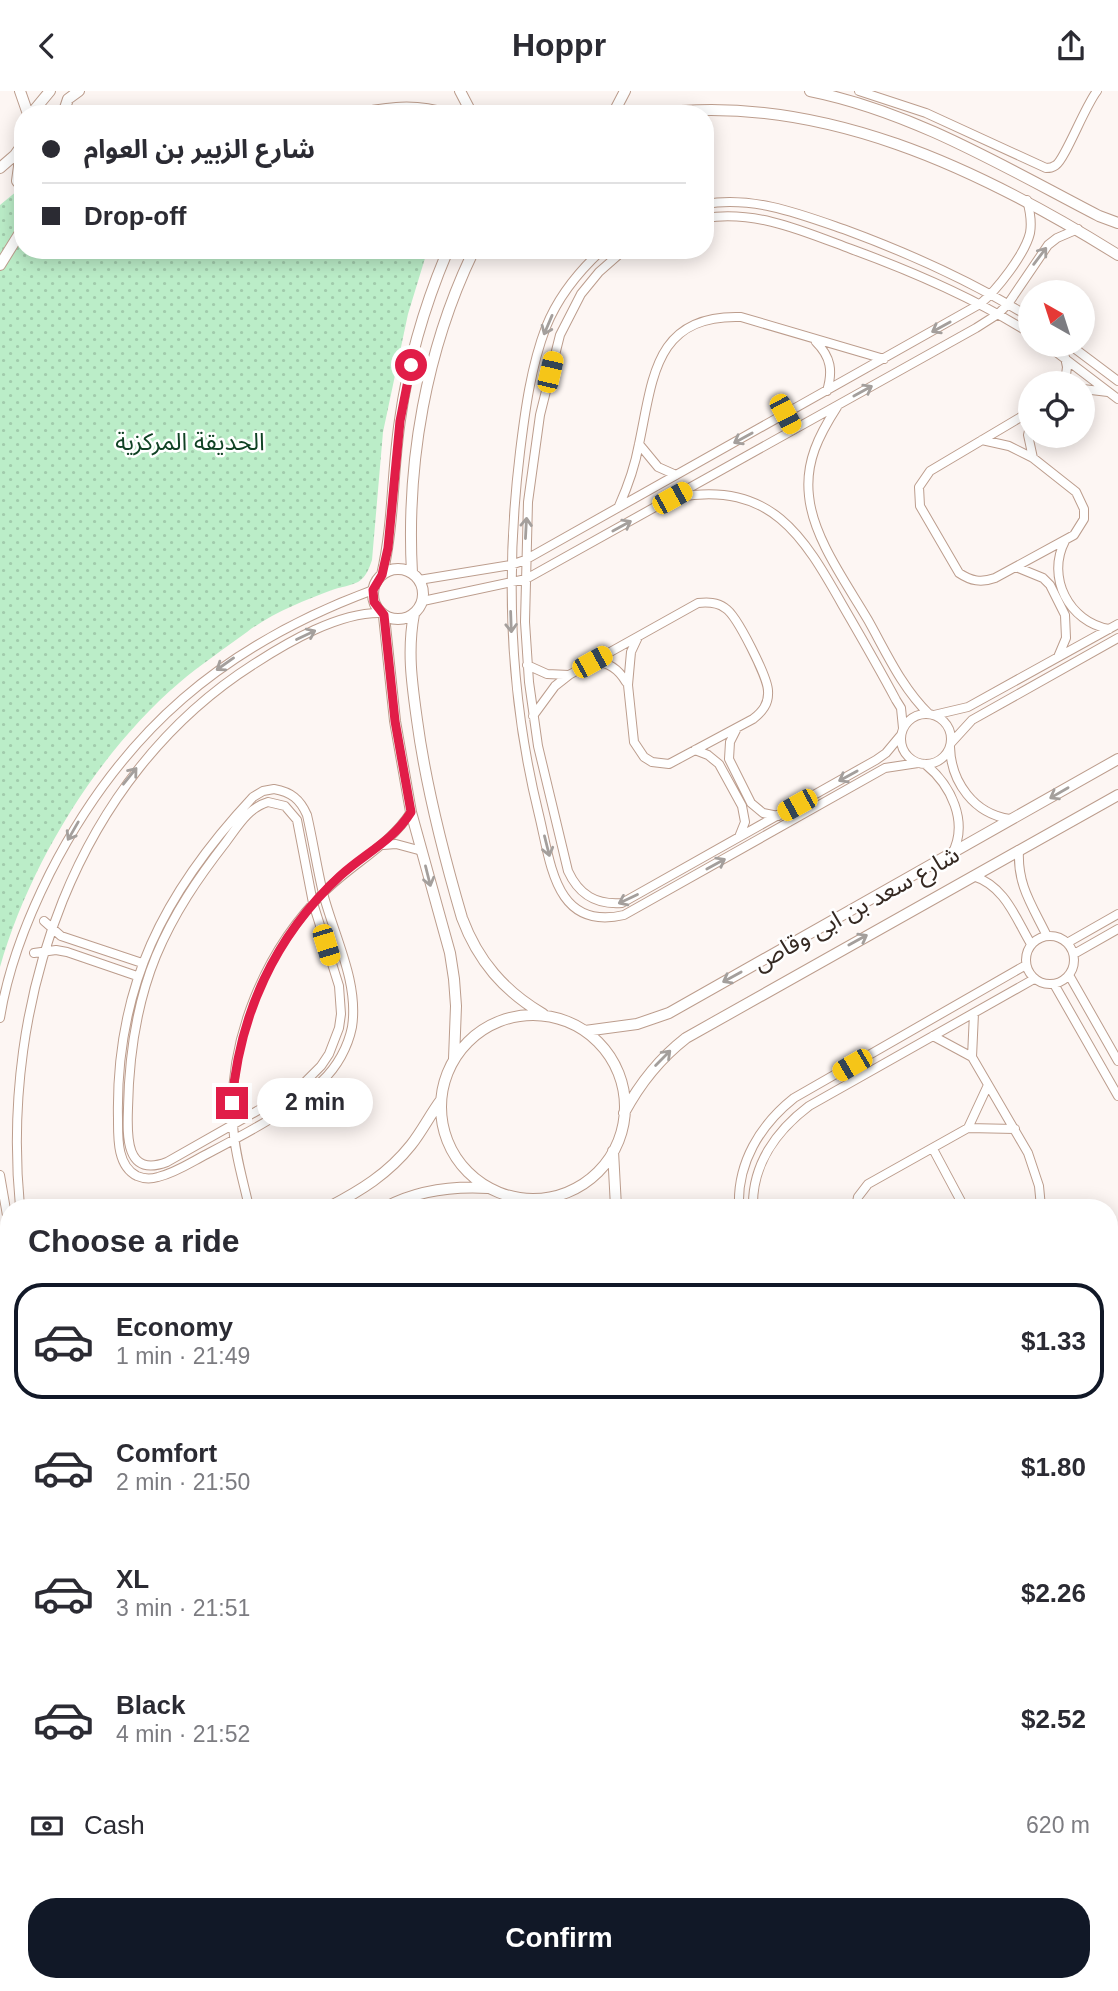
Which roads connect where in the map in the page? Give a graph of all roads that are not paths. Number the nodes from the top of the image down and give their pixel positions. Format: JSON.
{"nodes":[{"id":1,"x":50,"y":91,"type":"edge"},
{"id":2,"x":79,"y":91,"type":"edge"},
{"id":3,"x":810,"y":91,"type":"edge"},
{"id":4,"x":859,"y":91,"type":"edge"},
{"id":5,"x":1097,"y":91,"type":"edge"},
{"id":6,"x":37,"y":105,"type":"edge"},
{"id":7,"x":64,"y":105,"type":"edge"},
{"id":8,"x":696,"y":105,"type":"edge"},
{"id":9,"x":14,"y":154,"type":"edge"},
{"id":10,"x":2,"y":168,"type":"edge"},
{"id":11,"x":1027,"y":200,"type":"junction"},
{"id":12,"x":714,"y":204,"type":"edge"},
{"id":13,"x":799,"y":213,"type":"junction"},
{"id":14,"x":714,"y":218,"type":"edge"},
{"id":15,"x":1118,"y":223,"type":"edge"},
{"id":16,"x":795,"y":228,"type":"junction"},
{"id":17,"x":1078,"y":229,"type":"junction"},
{"id":18,"x":14,"y":242,"type":"edge"},
{"id":19,"x":1118,"y":255,"type":"edge"},
{"id":20,"x":441,"y":259,"type":"edge"},
{"id":21,"x":445,"y":259,"type":"edge"},
{"id":22,"x":470,"y":259,"type":"edge"},
{"id":23,"x":593,"y":259,"type":"edge"},
{"id":24,"x":614,"y":259,"type":"edge"},
{"id":25,"x":0,"y":265,"type":"edge"},
{"id":26,"x":440,"y":269,"type":"junction"},
{"id":27,"x":569,"y":286,"type":"junction"},
{"id":28,"x":581,"y":294,"type":"junction"},
{"id":29,"x":992,"y":294,"type":"junction"},
{"id":30,"x":981,"y":304,"type":"junction"},
{"id":31,"x":1008,"y":304,"type":"junction"},
{"id":32,"x":1018,"y":310,"type":"edge"},
{"id":33,"x":998,"y":314,"type":"junction"},
{"id":34,"x":1018,"y":326,"type":"edge"},
{"id":35,"x":814,"y":339,"type":"junction"},
{"id":36,"x":1065,"y":357,"type":"joint"},
{"id":37,"x":1086,"y":357,"type":"edge"},
{"id":38,"x":884,"y":359,"type":"junction"},
{"id":39,"x":1066,"y":371,"type":"edge"},
{"id":40,"x":1118,"y":381,"type":"edge"},
{"id":41,"x":827,"y":391,"type":"junction"},
{"id":42,"x":1095,"y":392,"type":"edge"},
{"id":43,"x":1115,"y":396,"type":"edge"},
{"id":44,"x":837,"y":406,"type":"junction"},
{"id":45,"x":785,"y":414,"type":"junction"},
{"id":46,"x":1018,"y":419,"type":"edge"},
{"id":47,"x":793,"y":430,"type":"junction"},
{"id":48,"x":982,"y":440,"type":"junction"},
{"id":49,"x":639,"y":444,"type":"junction"},
{"id":50,"x":1031,"y":448,"type":"edge"},
{"id":51,"x":1033,"y":458,"type":"junction"},
{"id":52,"x":676,"y":475,"type":"junction"},
{"id":53,"x":672,"y":498,"type":"junction"},
{"id":54,"x":618,"y":508,"type":"junction"},
{"id":55,"x":1066,"y":540,"type":"junction"},
{"id":56,"x":525,"y":560,"type":"junction"},
{"id":57,"x":510,"y":565,"type":"junction"},
{"id":58,"x":1016,"y":567,"type":"junction"},
{"id":59,"x":382,"y":575,"type":"junction"},
{"id":60,"x":416,"y":576,"type":"junction"},
{"id":61,"x":526,"y":579,"type":"junction"},
{"id":62,"x":510,"y":584,"type":"junction"},
{"id":63,"x":373,"y":590,"type":"junction"},
{"id":64,"x":1066,"y":595,"type":"junction"},
{"id":65,"x":1057,"y":600,"type":"junction"},
{"id":66,"x":423,"y":601,"type":"junction"},
{"id":67,"x":382,"y":614,"type":"junction"},
{"id":68,"x":414,"y":614,"type":"junction"},
{"id":69,"x":1118,"y":624,"type":"edge"},
{"id":70,"x":1109,"y":629,"type":"junction"},
{"id":71,"x":638,"y":637,"type":"junction"},
{"id":72,"x":1118,"y":638,"type":"edge"},
{"id":73,"x":1057,"y":658,"type":"junction"},
{"id":74,"x":592,"y":662,"type":"junction"},
{"id":75,"x":527,"y":665,"type":"junction"},
{"id":76,"x":569,"y":675,"type":"junction"},
{"id":77,"x":628,"y":685,"type":"junction"},
{"id":78,"x":931,"y":714,"type":"junction"},
{"id":79,"x":533,"y":716,"type":"junction"},
{"id":80,"x":738,"y":727,"type":"junction"},
{"id":81,"x":902,"y":731,"type":"junction"},
{"id":82,"x":951,"y":745,"type":"junction"},
{"id":83,"x":695,"y":750,"type":"junction"},
{"id":84,"x":1118,"y":759,"type":"edge"},
{"id":85,"x":922,"y":763,"type":"junction"},
{"id":86,"x":740,"y":781,"type":"junction"},
{"id":87,"x":732,"y":787,"type":"junction"},
{"id":88,"x":1118,"y":795,"type":"edge"},
{"id":89,"x":411,"y":812,"type":"junction"},
{"id":90,"x":778,"y":816,"type":"junction"},
{"id":91,"x":1013,"y":820,"type":"junction"},
{"id":92,"x":738,"y":838,"type":"junction"},
{"id":93,"x":383,"y":845,"type":"junction"},
{"id":94,"x":1019,"y":850,"type":"junction"},
{"id":95,"x":422,"y":851,"type":"junction"},
{"id":96,"x":951,"y":855,"type":"junction"},
{"id":97,"x":682,"y":870,"type":"junction"},
{"id":98,"x":194,"y":876,"type":"junction"},
{"id":99,"x":973,"y":876,"type":"junction"},
{"id":100,"x":688,"y":880,"type":"junction"},
{"id":101,"x":323,"y":893,"type":"junction"},
{"id":102,"x":313,"y":903,"type":"junction"},
{"id":103,"x":1118,"y":914,"type":"edge"},
{"id":104,"x":44,"y":921,"type":"junction"},
{"id":105,"x":1118,"y":929,"type":"edge"},
{"id":106,"x":41,"y":932,"type":"dead end"},
{"id":107,"x":1048,"y":936,"type":"junction"},
{"id":108,"x":37,"y":942,"type":"dead end"},
{"id":109,"x":1067,"y":943,"type":"junction"},
{"id":110,"x":1031,"y":944,"type":"junction"},
{"id":111,"x":34,"y":953,"type":"junction"},
{"id":112,"x":1074,"y":954,"type":"junction"},
{"id":113,"x":142,"y":963,"type":"junction"},
{"id":114,"x":31,"y":964,"type":"dead end"},
{"id":115,"x":1026,"y":965,"type":"junction"},
{"id":116,"x":1069,"y":975,"type":"junction"},
{"id":117,"x":137,"y":976,"type":"junction"},
{"id":118,"x":1034,"y":979,"type":"junction"},
{"id":119,"x":1054,"y":984,"type":"junction"},
{"id":120,"x":974,"y":1013,"type":"junction"},
{"id":121,"x":546,"y":1016,"type":"junction"},
{"id":122,"x":0,"y":1018,"type":"edge"},
{"id":123,"x":585,"y":1031,"type":"junction"},
{"id":124,"x":933,"y":1036,"type":"junction"},
{"id":125,"x":14,"y":1043,"type":"dead end"},
{"id":126,"x":972,"y":1057,"type":"junction"},
{"id":127,"x":454,"y":1059,"type":"junction"},
{"id":128,"x":1118,"y":1061,"type":"edge"},
{"id":129,"x":988,"y":1085,"type":"junction"},
{"id":130,"x":117,"y":1095,"type":"junction"},
{"id":131,"x":128,"y":1095,"type":"junction"},
{"id":132,"x":1118,"y":1096,"type":"edge"},
{"id":133,"x":441,"y":1100,"type":"junction"},
{"id":134,"x":624,"y":1113,"type":"junction"},
{"id":135,"x":233,"y":1126,"type":"junction"},
{"id":136,"x":968,"y":1128,"type":"junction"},
{"id":137,"x":1015,"y":1129,"type":"junction"},
{"id":138,"x":235,"y":1139,"type":"junction"},
{"id":139,"x":933,"y":1149,"type":"junction"},
{"id":140,"x":613,"y":1151,"type":"junction"},
{"id":141,"x":0,"y":1175,"type":"edge"},
{"id":142,"x":490,"y":1188,"type":"junction"},
{"id":143,"x":4,"y":1199,"type":"edge"},
{"id":144,"x":19,"y":1199,"type":"edge"},
{"id":145,"x":247,"y":1199,"type":"edge"},
{"id":146,"x":344,"y":1199,"type":"edge"},
{"id":147,"x":403,"y":1199,"type":"edge"},
{"id":148,"x":531,"y":1199,"type":"joint"},
{"id":149,"x":616,"y":1199,"type":"edge"},
{"id":150,"x":739,"y":1199,"type":"edge"},
{"id":151,"x":754,"y":1199,"type":"edge"},
{"id":152,"x":858,"y":1199,"type":"edge"},
{"id":153,"x":960,"y":1199,"type":"edge"},
{"id":154,"x":1040,"y":1199,"type":"edge"}],
"edges":[{"from":1,"to":6,"type":"street"},
{"from":2,"to":7,"type":"street"},
{"from":3,"to":15,"type":"street"},
{"from":4,"to":5,"type":"street"},
{"from":8,"to":11,"type":"street"},
{"from":9,"to":10,"type":"street"},
{"from":11,"to":17,"type":"street"},
{"from":11,"to":29,"type":"street"},
{"from":12,"to":13,"type":"street"},
{"from":13,"to":16,"type":"street"},
{"from":13,"to":29,"type":"street"},
{"from":14,"to":16,"type":"street"},
{"from":16,"to":30,"type":"street"},
{"from":17,"to":19,"type":"street"},
{"from":31,"to":17,"type":"street","one_way":true},
{"from":18,"to":25,"type":"street"},
{"from":20,"to":26,"type":"street"},
{"from":21,"to":26,"type":"street"},
{"from":22,"to":60,"type":"street"},
{"from":23,"to":27,"type":"street"},
{"from":24,"to":28,"type":"street"},
{"from":26,"to":59,"type":"street"},
{"from":27,"to":28,"type":"street"},
{"from":27,"to":57,"type":"street","one_way":true},
{"from":56,"to":28,"type":"street","one_way":true},
{"from":29,"to":30,"type":"street"},
{"from":29,"to":31,"type":"street"},
{"from":30,"to":33,"type":"street"},
{"from":30,"to":38,"type":"street","one_way":true},
{"from":31,"to":32,"type":"street"},
{"from":31,"to":33,"type":"street"},
{"from":33,"to":34,"type":"street"},
{"from":44,"to":33,"type":"street","one_way":true},
{"from":35,"to":38,"type":"street"},
{"from":35,"to":41,"type":"street"},
{"from":35,"to":49,"type":"street"},
{"from":36,"to":39,"type":"street"},
{"from":36,"to":43,"type":"street"},
{"from":37,"to":40,"type":"street"},
{"from":38,"to":41,"type":"street"},
{"from":41,"to":45,"type":"street"},
{"from":42,"to":43,"type":"street"},
{"from":44,"to":47,"type":"street"},
{"from":44,"to":78,"type":"street"},
{"from":45,"to":47,"type":"street"},
{"from":45,"to":52,"type":"street","one_way":true},
{"from":46,"to":48,"type":"street"},
{"from":47,"to":53,"type":"street"},
{"from":48,"to":51,"type":"street"},
{"from":48,"to":58,"type":"street"},
{"from":49,"to":52,"type":"street"},
{"from":49,"to":54,"type":"street"},
{"from":50,"to":51,"type":"street"},
{"from":51,"to":55,"type":"street"},
{"from":52,"to":54,"type":"street"},
{"from":61,"to":53,"type":"street","one_way":true},
{"from":53,"to":81,"type":"street"},
{"from":54,"to":56,"type":"street"},
{"from":55,"to":58,"type":"street"},
{"from":55,"to":64,"type":"street"},
{"from":56,"to":57,"type":"street"},
{"from":56,"to":61,"type":"street"},
{"from":57,"to":60,"type":"street"},
{"from":57,"to":62,"type":"street"},
{"from":58,"to":65,"type":"street"},
{"from":59,"to":60,"type":"street"},
{"from":59,"to":63,"type":"street"},
{"from":60,"to":66,"type":"street"},
{"from":61,"to":62,"type":"street"},
{"from":61,"to":75,"type":"street"},
{"from":62,"to":66,"type":"street"},
{"from":62,"to":100,"type":"street","one_way":true},
{"from":63,"to":67,"type":"street"},
{"from":63,"to":122,"type":"street","one_way":true},
{"from":64,"to":65,"type":"street"},
{"from":64,"to":70,"type":"street"},
{"from":65,"to":73,"type":"street"},
{"from":66,"to":68,"type":"street"},
{"from":67,"to":68,"type":"street"},
{"from":67,"to":89,"type":"street"},
{"from":104,"to":67,"type":"street","one_way":true},
{"from":68,"to":121,"type":"street"},
{"from":69,"to":70,"type":"street"},
{"from":70,"to":73,"type":"street"},
{"from":71,"to":74,"type":"street"},
{"from":71,"to":77,"type":"street"},
{"from":71,"to":80,"type":"street"},
{"from":72,"to":82,"type":"street"},
{"from":73,"to":78,"type":"street"},
{"from":74,"to":76,"type":"street"},
{"from":74,"to":77,"type":"street"},
{"from":75,"to":76,"type":"street"},
{"from":75,"to":79,"type":"street"},
{"from":76,"to":79,"type":"street"},
{"from":77,"to":83,"type":"street"},
{"from":78,"to":81,"type":"street"},
{"from":78,"to":82,"type":"street"},
{"from":97,"to":79,"type":"street","one_way":true},
{"from":80,"to":83,"type":"street"},
{"from":80,"to":86,"type":"street"},
{"from":81,"to":85,"type":"street"},
{"from":81,"to":90,"type":"street","one_way":true},
{"from":82,"to":85,"type":"street"},
{"from":82,"to":91,"type":"street"},
{"from":83,"to":87,"type":"street"},
{"from":84,"to":91,"type":"street","name":"شارع سعد بن ابى وقاص","one_way":true},
{"from":85,"to":96,"type":"street"},
{"from":100,"to":85,"type":"street","one_way":true},
{"from":86,"to":87,"type":"street"},
{"from":86,"to":90,"type":"street"},
{"from":87,"to":92,"type":"street"},
{"from":88,"to":94,"type":"street","name":"شارع سعد بن ابى وقاص"},
{"from":89,"to":93,"type":"street"},
{"from":89,"to":95,"type":"street"},
{"from":90,"to":92,"type":"street"},
{"from":91,"to":96,"type":"street","name":"شارع سعد بن ابى وقاص"},
{"from":92,"to":97,"type":"street"},
{"from":93,"to":95,"type":"street"},
{"from":93,"to":101,"type":"street"},
{"from":94,"to":99,"type":"street","name":"شارع سعد بن ابى وقاص"},
{"from":94,"to":107,"type":"street"},
{"from":95,"to":127,"type":"street","one_way":true},
{"from":96,"to":123,"type":"street","name":"شارع سعد بن ابى وقاص","one_way":true},
{"from":97,"to":100,"type":"street"},
{"from":98,"to":101,"type":"street"},
{"from":98,"to":102,"type":"street"},
{"from":98,"to":113,"type":"street"},
{"from":98,"to":131,"type":"street"},
{"from":99,"to":110,"type":"street"},
{"from":134,"to":99,"type":"street","name":"شارع سعد بن ابى وقاص","one_way":true},
{"from":101,"to":102,"type":"street"},
{"from":101,"to":138,"type":"street"},
{"from":102,"to":135,"type":"street"},
{"from":102,"to":135,"type":"street"},
{"from":103,"to":109,"type":"street"},
{"from":104,"to":106,"type":"street"},
{"from":104,"to":113,"type":"street"},
{"from":105,"to":112,"type":"street"},
{"from":107,"to":109,"type":"street"},
{"from":107,"to":110,"type":"street"},
{"from":108,"to":111,"type":"street"},
{"from":109,"to":112,"type":"street"},
{"from":110,"to":115,"type":"street"},
{"from":111,"to":114,"type":"street"},
{"from":111,"to":117,"type":"street"},
{"from":112,"to":116,"type":"street"},
{"from":113,"to":117,"type":"street"},
{"from":115,"to":118,"type":"street"},
{"from":115,"to":150,"type":"street"},
{"from":116,"to":119,"type":"street"},
{"from":116,"to":128,"type":"street"},
{"from":117,"to":130,"type":"street"},
{"from":118,"to":119,"type":"street"},
{"from":118,"to":120,"type":"street"},
{"from":119,"to":132,"type":"street"},
{"from":120,"to":124,"type":"street"},
{"from":120,"to":126,"type":"street"},
{"from":121,"to":123,"type":"street"},
{"from":121,"to":127,"type":"street"},
{"from":123,"to":134,"type":"street"},
{"from":124,"to":126,"type":"street"},
{"from":124,"to":151,"type":"street"},
{"from":125,"to":144,"type":"street"},
{"from":126,"to":129,"type":"street"},
{"from":127,"to":133,"type":"street"},
{"from":129,"to":136,"type":"street"},
{"from":129,"to":137,"type":"street"},
{"from":130,"to":131,"type":"street"},
{"from":130,"to":138,"type":"street"},
{"from":131,"to":135,"type":"street"},
{"from":133,"to":142,"type":"street"},
{"from":133,"to":146,"type":"street"},
{"from":134,"to":140,"type":"street"},
{"from":135,"to":138,"type":"street"},
{"from":136,"to":137,"type":"street"},
{"from":136,"to":139,"type":"street"},
{"from":137,"to":154,"type":"street"},
{"from":138,"to":145,"type":"street"},
{"from":139,"to":152,"type":"street"},
{"from":139,"to":153,"type":"street"},
{"from":140,"to":148,"type":"street"},
{"from":140,"to":149,"type":"street"},
{"from":141,"to":143,"type":"street"},
{"from":142,"to":147,"type":"street"},
{"from":142,"to":148,"type":"street"}]}
